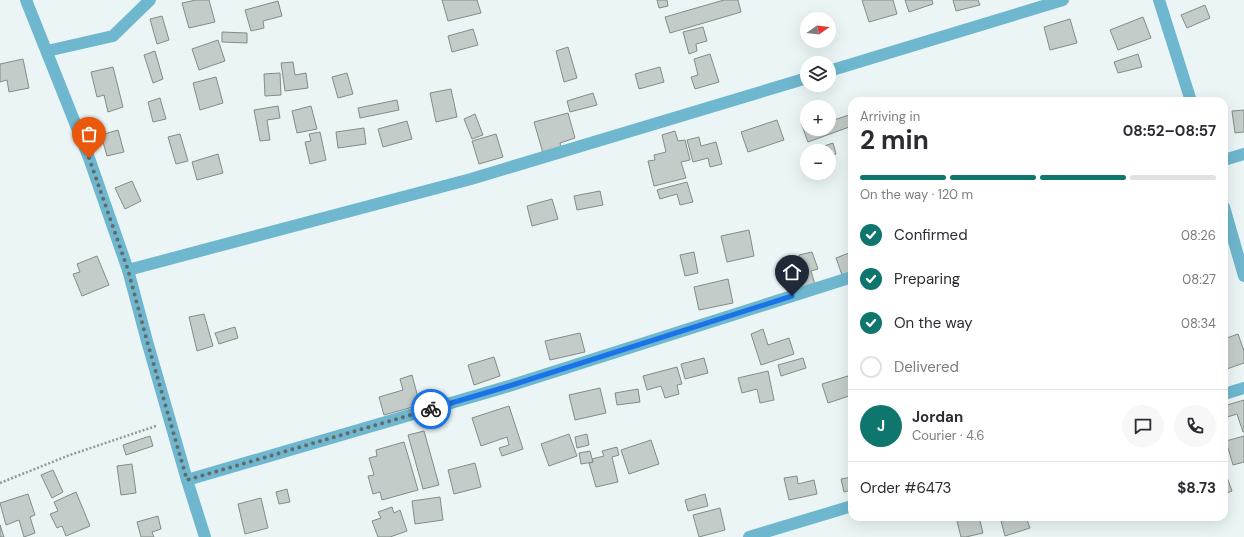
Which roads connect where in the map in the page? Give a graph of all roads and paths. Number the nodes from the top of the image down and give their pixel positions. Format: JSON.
{"nodes":[{"id":1,"x":26,"y":0,"type":"edge"},
{"id":2,"x":150,"y":0,"type":"edge"},
{"id":3,"x":1063,"y":0,"type":"edge"},
{"id":4,"x":1159,"y":0,"type":"edge"},
{"id":5,"x":47,"y":51,"type":"junction"},
{"id":6,"x":836,"y":69,"type":"edge"},
{"id":7,"x":800,"y":80,"type":"edge"},
{"id":8,"x":1191,"y":97,"type":"edge"},
{"id":9,"x":1244,"y":154,"type":"edge"},
{"id":10,"x":1228,"y":159,"type":"edge"},
{"id":11,"x":1228,"y":221,"type":"edge"},
{"id":12,"x":128,"y":270,"type":"junction"},
{"id":13,"x":1244,"y":276,"type":"edge"},
{"id":14,"x":848,"y":278,"type":"edge"},
{"id":15,"x":1244,"y":388,"type":"edge"},
{"id":16,"x":1228,"y":393,"type":"edge"},
{"id":17,"x":170,"y":422,"type":"junction"},
{"id":18,"x":187,"y":480,"type":"junction"},
{"id":19,"x":0,"y":483,"type":"edge"},
{"id":20,"x":848,"y":507,"type":"edge"},
{"id":21,"x":206,"y":537,"type":"edge"},
{"id":22,"x":749,"y":537,"type":"edge"}],
"edges":[{"from":1,"to":5,"type":"street"},
{"from":2,"to":5,"type":"street"},
{"from":3,"to":6,"type":"street"},
{"from":4,"to":8,"type":"street"},
{"from":5,"to":12,"type":"street"},
{"from":7,"to":12,"type":"street"},
{"from":9,"to":10,"type":"street"},
{"from":11,"to":13,"type":"street"},
{"from":12,"to":17,"type":"street"},
{"from":14,"to":18,"type":"street"},
{"from":15,"to":16,"type":"street"},
{"from":17,"to":18,"type":"street"},
{"from":17,"to":19,"type":"path"},
{"from":18,"to":21,"type":"street"},
{"from":20,"to":22,"type":"street"}]}
